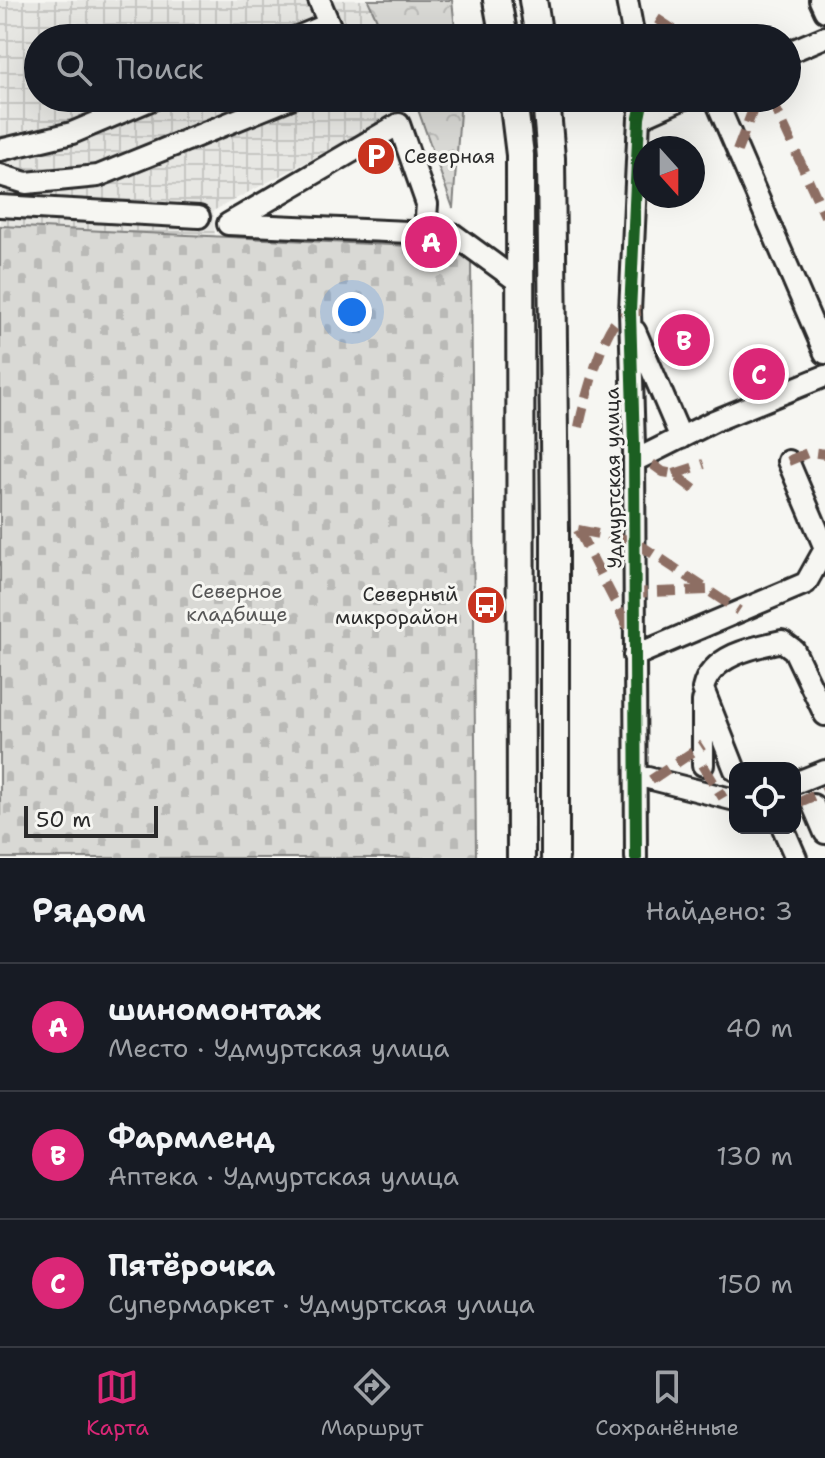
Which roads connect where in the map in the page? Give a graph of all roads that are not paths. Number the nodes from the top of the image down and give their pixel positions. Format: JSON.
{"nodes":[{"id":1,"x":319,"y":0,"type":"edge"},
{"id":2,"x":497,"y":0,"type":"edge"},
{"id":3,"x":533,"y":0,"type":"edge"},
{"id":4,"x":627,"y":0,"type":"edge"},
{"id":5,"x":820,"y":0,"type":"edge"},
{"id":6,"x":825,"y":11,"type":"edge"},
{"id":7,"x":329,"y":24,"type":"edge"},
{"id":8,"x":501,"y":24,"type":"edge"},
{"id":9,"x":537,"y":24,"type":"edge"},
{"id":10,"x":631,"y":24,"type":"edge"},
{"id":11,"x":825,"y":37,"type":"edge"},
{"id":12,"x":801,"y":47,"type":"edge"},
{"id":13,"x":122,"y":112,"type":"edge"},
{"id":14,"x":256,"y":112,"type":"edge"},
{"id":15,"x":515,"y":112,"type":"edge"},
{"id":16,"x":547,"y":112,"type":"edge"},
{"id":17,"x":641,"y":112,"type":"edge"},
{"id":18,"x":721,"y":112,"type":"edge"},
{"id":19,"x":0,"y":150,"type":"edge"},
{"id":20,"x":0,"y":175,"type":"edge"},
{"id":21,"x":0,"y":206,"type":"edge"},
{"id":22,"x":199,"y":217,"type":"dead end"},
{"id":23,"x":425,"y":232,"type":"junction"},
{"id":24,"x":520,"y":283,"type":"junction"},
{"id":25,"x":630,"y":321,"type":"junction"},
{"id":26,"x":825,"y":353,"type":"edge"},
{"id":27,"x":825,"y":376,"type":"edge"},
{"id":28,"x":681,"y":438,"type":"junction"},
{"id":29,"x":634,"y":461,"type":"junction"},
{"id":30,"x":788,"y":461,"type":"dead end"},
{"id":31,"x":825,"y":549,"type":"edge"},
{"id":32,"x":634,"y":656,"type":"junction"},
{"id":33,"x":521,"y":688,"type":"junction"},
{"id":34,"x":555,"y":688,"type":"junction"},
{"id":35,"x":703,"y":689,"type":"junction"},
{"id":36,"x":825,"y":715,"type":"edge"},
{"id":37,"x":732,"y":762,"type":"edge"},
{"id":38,"x":703,"y":765,"type":"dead end"},
{"id":39,"x":825,"y":771,"type":"edge"},
{"id":40,"x":636,"y":775,"type":"junction"},
{"id":41,"x":801,"y":781,"type":"edge"},
{"id":42,"x":729,"y":798,"type":"edge"},
{"id":43,"x":813,"y":805,"type":"dead end"},
{"id":44,"x":825,"y":833,"type":"edge"},
{"id":45,"x":786,"y":834,"type":"edge"},
{"id":46,"x":521,"y":858,"type":"edge"},
{"id":47,"x":555,"y":858,"type":"edge"},
{"id":48,"x":636,"y":858,"type":"edge"},
{"id":49,"x":796,"y":858,"type":"edge"}],
"edges":[{"from":1,"to":7,"type":"street"},
{"from":2,"to":8,"type":"main road"},
{"from":3,"to":9,"type":"main road"},
{"from":4,"to":10,"type":"street"},
{"from":5,"to":6,"type":"street"},
{"from":11,"to":12,"type":"street"},
{"from":13,"to":19,"type":"street"},
{"from":14,"to":20,"type":"street"},
{"from":15,"to":24,"type":"main road"},
{"from":16,"to":34,"type":"main road"},
{"from":17,"to":25,"type":"street","name":"Удмуртская улица"},
{"from":18,"to":26,"type":"street"},
{"from":21,"to":22,"type":"street"},
{"from":23,"to":23,"type":"street"},
{"from":23,"to":24,"type":"street"},
{"from":24,"to":33,"type":"main road"},
{"from":25,"to":28,"type":"street"},
{"from":25,"to":29,"type":"street","name":"Удмуртская улица"},
{"from":27,"to":28,"type":"street"},
{"from":28,"to":29,"type":"street"},
{"from":29,"to":32,"type":"street","name":"Удмуртская улица"},
{"from":30,"to":31,"type":"street"},
{"from":31,"to":32,"type":"street"},
{"from":32,"to":40,"type":"street","name":"Удмуртская улица"},
{"from":33,"to":34,"type":"main road"},
{"from":33,"to":46,"type":"main road"},
{"from":34,"to":47,"type":"main road"},
{"from":35,"to":36,"type":"street"},
{"from":35,"to":37,"type":"street"},
{"from":35,"to":38,"type":"street"},
{"from":39,"to":41,"type":"street"},
{"from":40,"to":42,"type":"street"},
{"from":40,"to":48,"type":"street","name":"Удмуртская улица"},
{"from":43,"to":44,"type":"street"},
{"from":45,"to":49,"type":"street"}]}
